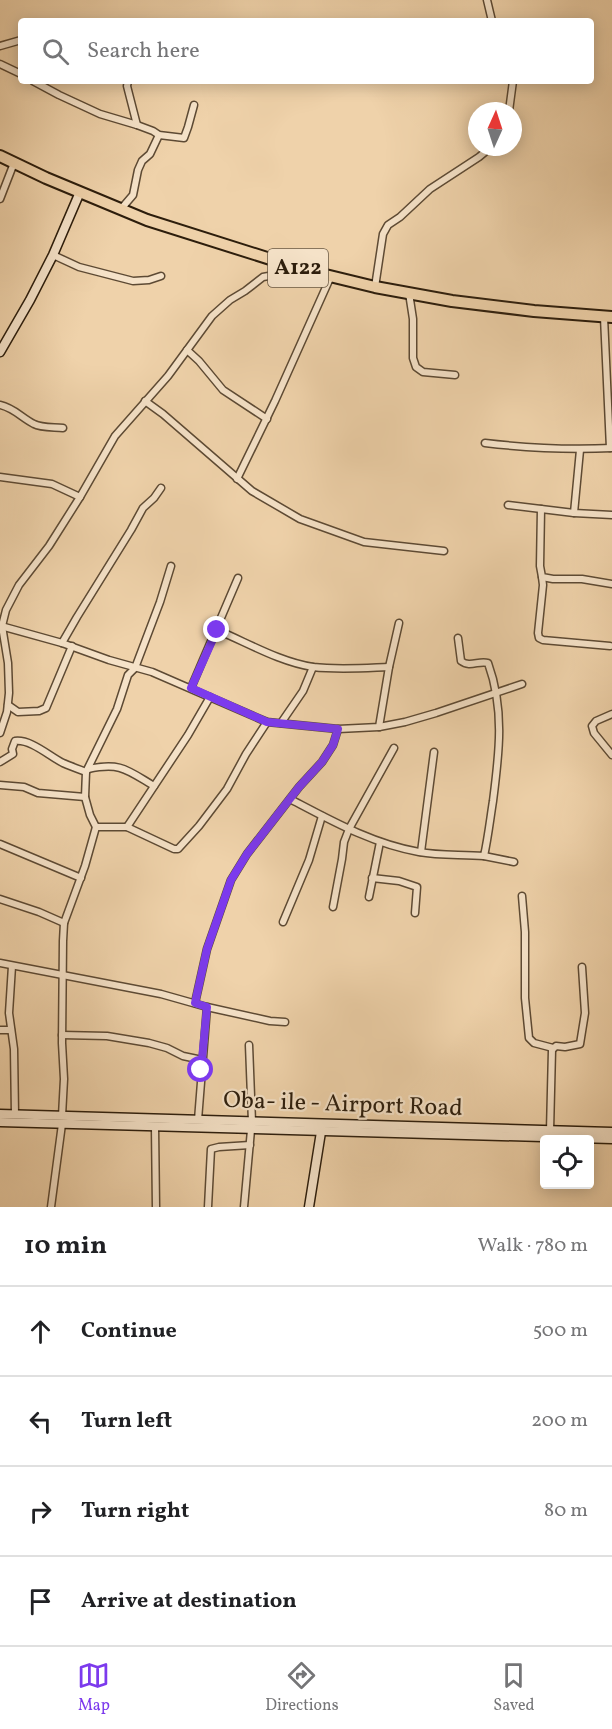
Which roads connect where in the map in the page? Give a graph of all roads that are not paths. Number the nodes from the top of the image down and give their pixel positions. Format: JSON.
{"nodes":[{"id":1,"x":487,"y":0,"type":"edge"},
{"id":2,"x":491,"y":18,"type":"edge"},
{"id":3,"x":18,"y":41,"type":"edge"},
{"id":4,"x":0,"y":46,"type":"edge"},
{"id":5,"x":0,"y":64,"type":"edge"},
{"id":6,"x":18,"y":73,"type":"edge"},
{"id":7,"x":39,"y":84,"type":"edge"},
{"id":8,"x":127,"y":84,"type":"edge"},
{"id":9,"x":513,"y":84,"type":"edge"},
{"id":10,"x":510,"y":102,"type":"edge"},
{"id":11,"x":194,"y":105,"type":"dead end"},
{"id":12,"x":137,"y":124,"type":"junction"},
{"id":13,"x":159,"y":135,"type":"junction"},
{"id":14,"x":0,"y":156,"type":"edge"},
{"id":15,"x":480,"y":156,"type":"edge"},
{"id":16,"x":14,"y":163,"type":"junction"},
{"id":17,"x":80,"y":192,"type":"junction"},
{"id":18,"x":0,"y":199,"type":"edge"},
{"id":19,"x":121,"y":209,"type":"junction"},
{"id":20,"x":53,"y":255,"type":"junction"},
{"id":21,"x":305,"y":270,"type":"junction"},
{"id":22,"x":161,"y":276,"type":"dead end"},
{"id":23,"x":331,"y":276,"type":"junction"},
{"id":24,"x":375,"y":287,"type":"junction"},
{"id":25,"x":409,"y":293,"type":"junction"},
{"id":26,"x":608,"y":317,"type":"edge"},
{"id":27,"x":187,"y":350,"type":"junction"},
{"id":28,"x":0,"y":352,"type":"edge"},
{"id":29,"x":455,"y":375,"type":"dead end"},
{"id":30,"x":146,"y":401,"type":"junction"},
{"id":31,"x":0,"y":405,"type":"edge"},
{"id":32,"x":267,"y":419,"type":"junction"},
{"id":33,"x":63,"y":428,"type":"dead end"},
{"id":34,"x":485,"y":443,"type":"dead end"},
{"id":35,"x":611,"y":448,"type":"edge"},
{"id":36,"x":580,"y":450,"type":"junction"},
{"id":37,"x":0,"y":477,"type":"edge"},
{"id":38,"x":237,"y":479,"type":"junction"},
{"id":39,"x":161,"y":488,"type":"dead end"},
{"id":40,"x":80,"y":497,"type":"junction"},
{"id":41,"x":508,"y":505,"type":"dead end"},
{"id":42,"x":541,"y":509,"type":"junction"},
{"id":43,"x":574,"y":513,"type":"junction"},
{"id":44,"x":612,"y":515,"type":"edge"},
{"id":45,"x":444,"y":551,"type":"dead end"},
{"id":46,"x":171,"y":566,"type":"dead end"},
{"id":47,"x":238,"y":578,"type":"dead end"},
{"id":48,"x":542,"y":578,"type":"junction"},
{"id":49,"x":612,"y":584,"type":"edge"},
{"id":50,"x":399,"y":623,"type":"dead end"},
{"id":51,"x":1,"y":626,"type":"edge"},
{"id":52,"x":217,"y":630,"type":"junction"},
{"id":53,"x":458,"y":638,"type":"dead end"},
{"id":54,"x":62,"y":643,"type":"junction"},
{"id":55,"x":72,"y":646,"type":"junction"},
{"id":56,"x":610,"y":646,"type":"dead end"},
{"id":57,"x":313,"y":667,"type":"junction"},
{"id":58,"x":389,"y":667,"type":"junction"},
{"id":59,"x":135,"y":668,"type":"junction"},
{"id":60,"x":522,"y":684,"type":"dead end"},
{"id":61,"x":191,"y":688,"type":"junction"},
{"id":62,"x":497,"y":694,"type":"junction"},
{"id":63,"x":210,"y":697,"type":"junction"},
{"id":64,"x":8,"y":705,"type":"junction"},
{"id":65,"x":612,"y":714,"type":"edge"},
{"id":66,"x":267,"y":722,"type":"junction"},
{"id":67,"x":281,"y":723,"type":"junction"},
{"id":68,"x":379,"y":727,"type":"junction"},
{"id":69,"x":338,"y":729,"type":"junction"},
{"id":70,"x":0,"y":733,"type":"edge"},
{"id":71,"x":394,"y":748,"type":"dead end"},
{"id":72,"x":434,"y":752,"type":"dead end"},
{"id":73,"x":612,"y":755,"type":"edge"},
{"id":74,"x":0,"y":762,"type":"edge"},
{"id":75,"x":87,"y":771,"type":"junction"},
{"id":76,"x":0,"y":785,"type":"edge"},
{"id":77,"x":154,"y":786,"type":"junction"},
{"id":78,"x":85,"y":797,"type":"junction"},
{"id":79,"x":290,"y":799,"type":"junction"},
{"id":80,"x":322,"y":816,"type":"junction"},
{"id":81,"x":96,"y":827,"type":"junction"},
{"id":82,"x":127,"y":827,"type":"junction"},
{"id":83,"x":349,"y":829,"type":"junction"},
{"id":84,"x":380,"y":842,"type":"junction"},
{"id":85,"x":0,"y":844,"type":"edge"},
{"id":86,"x":421,"y":852,"type":"junction"},
{"id":87,"x":484,"y":856,"type":"junction"},
{"id":88,"x":514,"y":862,"type":"dead end"},
{"id":89,"x":81,"y":878,"type":"junction"},
{"id":90,"x":372,"y":878,"type":"junction"},
{"id":91,"x":522,"y":896,"type":"dead end"},
{"id":92,"x":369,"y":897,"type":"dead end"},
{"id":93,"x":0,"y":899,"type":"edge"},
{"id":94,"x":333,"y":907,"type":"dead end"},
{"id":95,"x":415,"y":913,"type":"dead end"},
{"id":96,"x":283,"y":922,"type":"dead end"},
{"id":97,"x":64,"y":923,"type":"junction"},
{"id":98,"x":0,"y":963,"type":"edge"},
{"id":99,"x":12,"y":966,"type":"junction"},
{"id":100,"x":582,"y":968,"type":"dead end"},
{"id":101,"x":63,"y":975,"type":"junction"},
{"id":102,"x":195,"y":1003,"type":"junction"},
{"id":103,"x":207,"y":1007,"type":"junction"},
{"id":104,"x":285,"y":1022,"type":"dead end"},
{"id":105,"x":0,"y":1030,"type":"edge"},
{"id":106,"x":11,"y":1030,"type":"junction"},
{"id":107,"x":62,"y":1035,"type":"junction"},
{"id":108,"x":249,"y":1045,"type":"dead end"},
{"id":109,"x":553,"y":1048,"type":"junction"},
{"id":110,"x":202,"y":1060,"type":"junction"},
{"id":111,"x":0,"y":1114,"type":"edge"},
{"id":112,"x":15,"y":1115,"type":"junction"},
{"id":113,"x":62,"y":1120,"type":"junction"},
{"id":114,"x":198,"y":1120,"type":"junction"},
{"id":115,"x":0,"y":1122,"type":"edge"},
{"id":116,"x":171,"y":1124,"type":"junction"},
{"id":117,"x":251,"y":1126,"type":"junction"},
{"id":118,"x":155,"y":1127,"type":"junction"},
{"id":119,"x":307,"y":1127,"type":"junction"},
{"id":120,"x":550,"y":1131,"type":"junction"},
{"id":121,"x":321,"y":1132,"type":"junction"},
{"id":122,"x":469,"y":1132,"type":"junction"},
{"id":123,"x":612,"y":1132,"type":"edge"},
{"id":124,"x":612,"y":1139,"type":"edge"},
{"id":125,"x":250,"y":1145,"type":"junction"},
{"id":126,"x":51,"y":1207,"type":"edge"},
{"id":127,"x":156,"y":1207,"type":"edge"},
{"id":128,"x":208,"y":1207,"type":"edge"},
{"id":129,"x":244,"y":1207,"type":"edge"},
{"id":130,"x":309,"y":1207,"type":"edge"}],
"edges":[{"from":1,"to":2,"type":"street"},
{"from":3,"to":4,"type":"street"},
{"from":5,"to":6,"type":"street"},
{"from":7,"to":12,"type":"street"},
{"from":8,"to":12,"type":"street"},
{"from":9,"to":10,"type":"street"},
{"from":11,"to":13,"type":"street"},
{"from":12,"to":13,"type":"street"},
{"from":13,"to":19,"type":"street"},
{"from":14,"to":16,"type":"highway","number":"A122"},
{"from":15,"to":24,"type":"street"},
{"from":16,"to":17,"type":"highway","number":"A122"},
{"from":16,"to":18,"type":"street"},
{"from":17,"to":19,"type":"highway","number":"A122"},
{"from":17,"to":20,"type":"main road"},
{"from":19,"to":21,"type":"highway","number":"A122"},
{"from":20,"to":22,"type":"street"},
{"from":20,"to":28,"type":"main road"},
{"from":21,"to":23,"type":"highway","number":"A122"},
{"from":21,"to":27,"type":"street"},
{"from":23,"to":24,"type":"highway","number":"A122"},
{"from":23,"to":32,"type":"street"},
{"from":24,"to":25,"type":"highway","number":"A122"},
{"from":25,"to":26,"type":"highway","number":"A122"},
{"from":25,"to":29,"type":"street"},
{"from":26,"to":35,"type":"street"},
{"from":27,"to":30,"type":"street"},
{"from":27,"to":32,"type":"street"},
{"from":30,"to":38,"type":"street"},
{"from":30,"to":40,"type":"street"},
{"from":31,"to":33,"type":"street"},
{"from":32,"to":38,"type":"street"},
{"from":34,"to":36,"type":"street"},
{"from":35,"to":36,"type":"street"},
{"from":36,"to":43,"type":"street"},
{"from":37,"to":40,"type":"street"},
{"from":38,"to":45,"type":"street"},
{"from":39,"to":54,"type":"street"},
{"from":40,"to":51,"type":"street"},
{"from":41,"to":42,"type":"street"},
{"from":42,"to":43,"type":"street"},
{"from":42,"to":48,"type":"street"},
{"from":43,"to":44,"type":"street"},
{"from":46,"to":59,"type":"street"},
{"from":47,"to":52,"type":"street"},
{"from":48,"to":49,"type":"street"},
{"from":48,"to":56,"type":"street"},
{"from":50,"to":58,"type":"street"},
{"from":51,"to":54,"type":"street"},
{"from":51,"to":64,"type":"street"},
{"from":52,"to":57,"type":"street"},
{"from":52,"to":61,"type":"street"},
{"from":53,"to":62,"type":"street"},
{"from":54,"to":55,"type":"street"},
{"from":55,"to":59,"type":"street"},
{"from":55,"to":64,"type":"street"},
{"from":57,"to":58,"type":"street"},
{"from":57,"to":67,"type":"street"},
{"from":58,"to":68,"type":"street"},
{"from":59,"to":61,"type":"street"},
{"from":59,"to":75,"type":"street"},
{"from":60,"to":62,"type":"street"},
{"from":61,"to":63,"type":"street"},
{"from":62,"to":68,"type":"street"},
{"from":62,"to":87,"type":"street"},
{"from":63,"to":66,"type":"street"},
{"from":63,"to":77,"type":"street"},
{"from":64,"to":70,"type":"street"},
{"from":65,"to":73,"type":"street"},
{"from":66,"to":67,"type":"street"},
{"from":66,"to":82,"type":"street"},
{"from":67,"to":69,"type":"street"},
{"from":68,"to":69,"type":"street"},
{"from":69,"to":79,"type":"street"},
{"from":71,"to":83,"type":"street"},
{"from":72,"to":86,"type":"street"},
{"from":74,"to":75,"type":"street"},
{"from":75,"to":77,"type":"street"},
{"from":75,"to":78,"type":"street"},
{"from":76,"to":78,"type":"street"},
{"from":77,"to":82,"type":"street"},
{"from":78,"to":81,"type":"street"},
{"from":79,"to":80,"type":"street"},
{"from":79,"to":102,"type":"street"},
{"from":80,"to":83,"type":"street"},
{"from":80,"to":96,"type":"street"},
{"from":81,"to":82,"type":"street"},
{"from":81,"to":89,"type":"street"},
{"from":83,"to":84,"type":"street"},
{"from":83,"to":94,"type":"street"},
{"from":84,"to":86,"type":"street"},
{"from":84,"to":90,"type":"street"},
{"from":85,"to":89,"type":"street"},
{"from":86,"to":87,"type":"street"},
{"from":87,"to":88,"type":"street"},
{"from":89,"to":97,"type":"street"},
{"from":90,"to":92,"type":"street"},
{"from":90,"to":95,"type":"street"},
{"from":91,"to":109,"type":"street"},
{"from":93,"to":97,"type":"street"},
{"from":97,"to":101,"type":"street"},
{"from":98,"to":99,"type":"street"},
{"from":99,"to":101,"type":"street"},
{"from":99,"to":106,"type":"street"},
{"from":100,"to":109,"type":"street"},
{"from":101,"to":102,"type":"street"},
{"from":101,"to":107,"type":"street"},
{"from":102,"to":103,"type":"street"},
{"from":103,"to":104,"type":"street"},
{"from":103,"to":110,"type":"street"},
{"from":105,"to":106,"type":"street"},
{"from":106,"to":112,"type":"street"},
{"from":107,"to":110,"type":"street"},
{"from":107,"to":113,"type":"street"},
{"from":108,"to":117,"type":"street"},
{"from":109,"to":120,"type":"street"},
{"from":110,"to":114,"type":"street"},
{"from":111,"to":112,"type":"main road","name":"Oba- ile - Airport Road"},
{"from":112,"to":113,"type":"main road","name":"Oba- ile - Airport Road"},
{"from":113,"to":115,"type":"main road","name":"Oba- ile - Airport Road"},
{"from":113,"to":116,"type":"main road","name":"Oba- ile - Airport Road"},
{"from":113,"to":118,"type":"main road","name":"Oba- ile - Airport Road"},
{"from":113,"to":126,"type":"street"},
{"from":114,"to":116,"type":"main road","name":"Oba- ile - Airport Road"},
{"from":114,"to":117,"type":"main road","name":"Oba- ile - Airport Road"},
{"from":116,"to":117,"type":"main road","name":"Oba- ile - Airport Road"},
{"from":116,"to":118,"type":"main road","name":"Oba- ile - Airport Road"},
{"from":117,"to":119,"type":"main road","name":"Oba- ile - Airport Road"},
{"from":117,"to":125,"type":"street"},
{"from":118,"to":127,"type":"street"},
{"from":119,"to":121,"type":"main road","name":"Oba- ile - Airport Road"},
{"from":119,"to":122,"type":"main road","name":"Oba- ile - Airport Road"},
{"from":120,"to":122,"type":"main road","name":"Oba- ile - Airport Road"},
{"from":120,"to":123,"type":"main road","name":"Oba- ile - Airport Road"},
{"from":121,"to":122,"type":"main road","name":"Oba- ile - Airport Road"},
{"from":121,"to":130,"type":"main road"},
{"from":122,"to":124,"type":"main road","name":"Oba- ile - Airport Road"},
{"from":125,"to":128,"type":"street"},
{"from":125,"to":129,"type":"street"}]}
